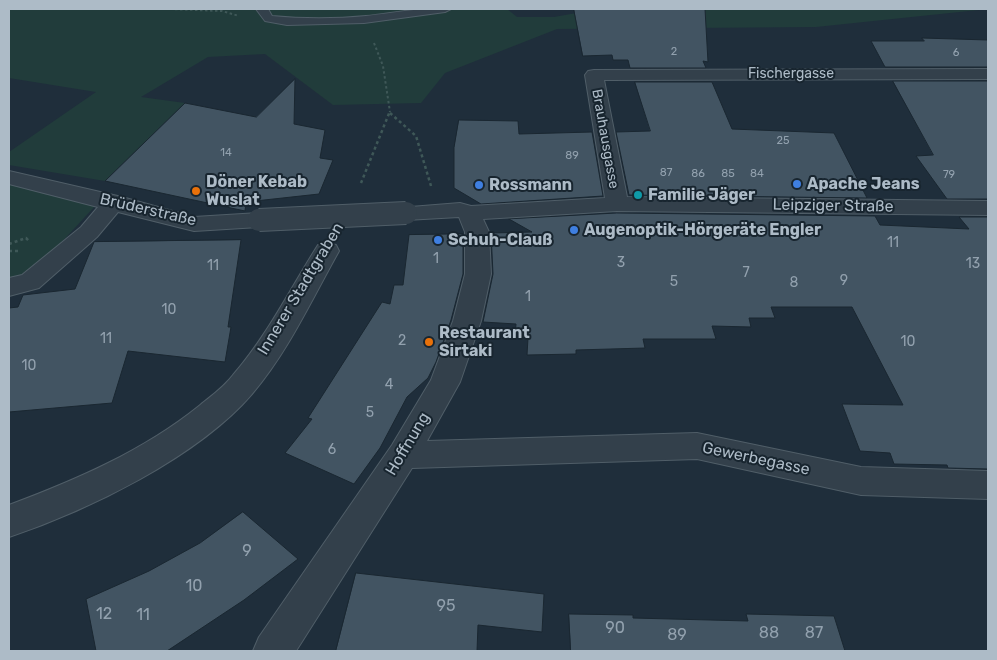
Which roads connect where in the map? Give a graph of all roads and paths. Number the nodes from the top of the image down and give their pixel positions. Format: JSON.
{"nodes":[{"id":1,"x":170,"y":9,"type":"edge"},
{"id":2,"x":262,"y":9,"type":"edge"},
{"id":3,"x":445,"y":9,"type":"edge"},
{"id":4,"x":269,"y":19,"type":"junction"},
{"id":5,"x":364,"y":20,"type":"junction"},
{"id":6,"x":988,"y":74,"type":"edge"},
{"id":7,"x":594,"y":75,"type":"joint"},
{"id":8,"x":390,"y":113,"type":"junction"},
{"id":9,"x":9,"y":177,"type":"edge"},
{"id":10,"x":360,"y":186,"type":"dead end"},
{"id":11,"x":425,"y":188,"type":"dead end"},
{"id":12,"x":114,"y":202,"type":"junction"},
{"id":13,"x":617,"y":204,"type":"junction"},
{"id":14,"x":988,"y":208,"type":"edge"},
{"id":15,"x":469,"y":213,"type":"junction"},
{"id":16,"x":9,"y":244,"type":"edge"},
{"id":17,"x":29,"y":246,"type":"dead end"},
{"id":18,"x":23,"y":250,"type":"dead end"},
{"id":19,"x":9,"y":251,"type":"edge"},
{"id":20,"x":327,"y":251,"type":"dead end"},
{"id":21,"x":9,"y":287,"type":"edge"},
{"id":22,"x":403,"y":455,"type":"junction"},
{"id":23,"x":988,"y":485,"type":"edge"},
{"id":24,"x":9,"y":521,"type":"edge"},
{"id":25,"x":273,"y":651,"type":"edge"}],
"edges":[{"from":1,"to":4,"type":"path"},
{"from":2,"to":4,"type":"lane"},
{"from":3,"to":5,"type":"lane"},
{"from":4,"to":5,"type":"lane"},
{"from":5,"to":8,"type":"path"},
{"from":6,"to":7,"type":"street","name":"Fischergasse"},
{"from":7,"to":13,"type":"street","name":"Brauhausgasse"},
{"from":8,"to":10,"type":"path"},
{"from":8,"to":11,"type":"path"},
{"from":9,"to":12,"type":"street","name":"Brüderstraße"},
{"from":12,"to":15,"type":"street","name":"Brüderstraße","bridge":true},
{"from":12,"to":21,"type":"street"},
{"from":13,"to":14,"type":"street","name":"Leipziger Straße"},
{"from":13,"to":15,"type":"street","name":"Leipziger Straße"},
{"from":15,"to":22,"type":"street","name":"Hoffnung"},
{"from":16,"to":17,"type":"path"},
{"from":18,"to":19,"type":"path"},
{"from":20,"to":24,"type":"street","name":"Innerer Stadtgraben"},
{"from":22,"to":23,"type":"street","name":"Gewerbegasse"},
{"from":22,"to":25,"type":"street","name":"Hoffnung"}]}
